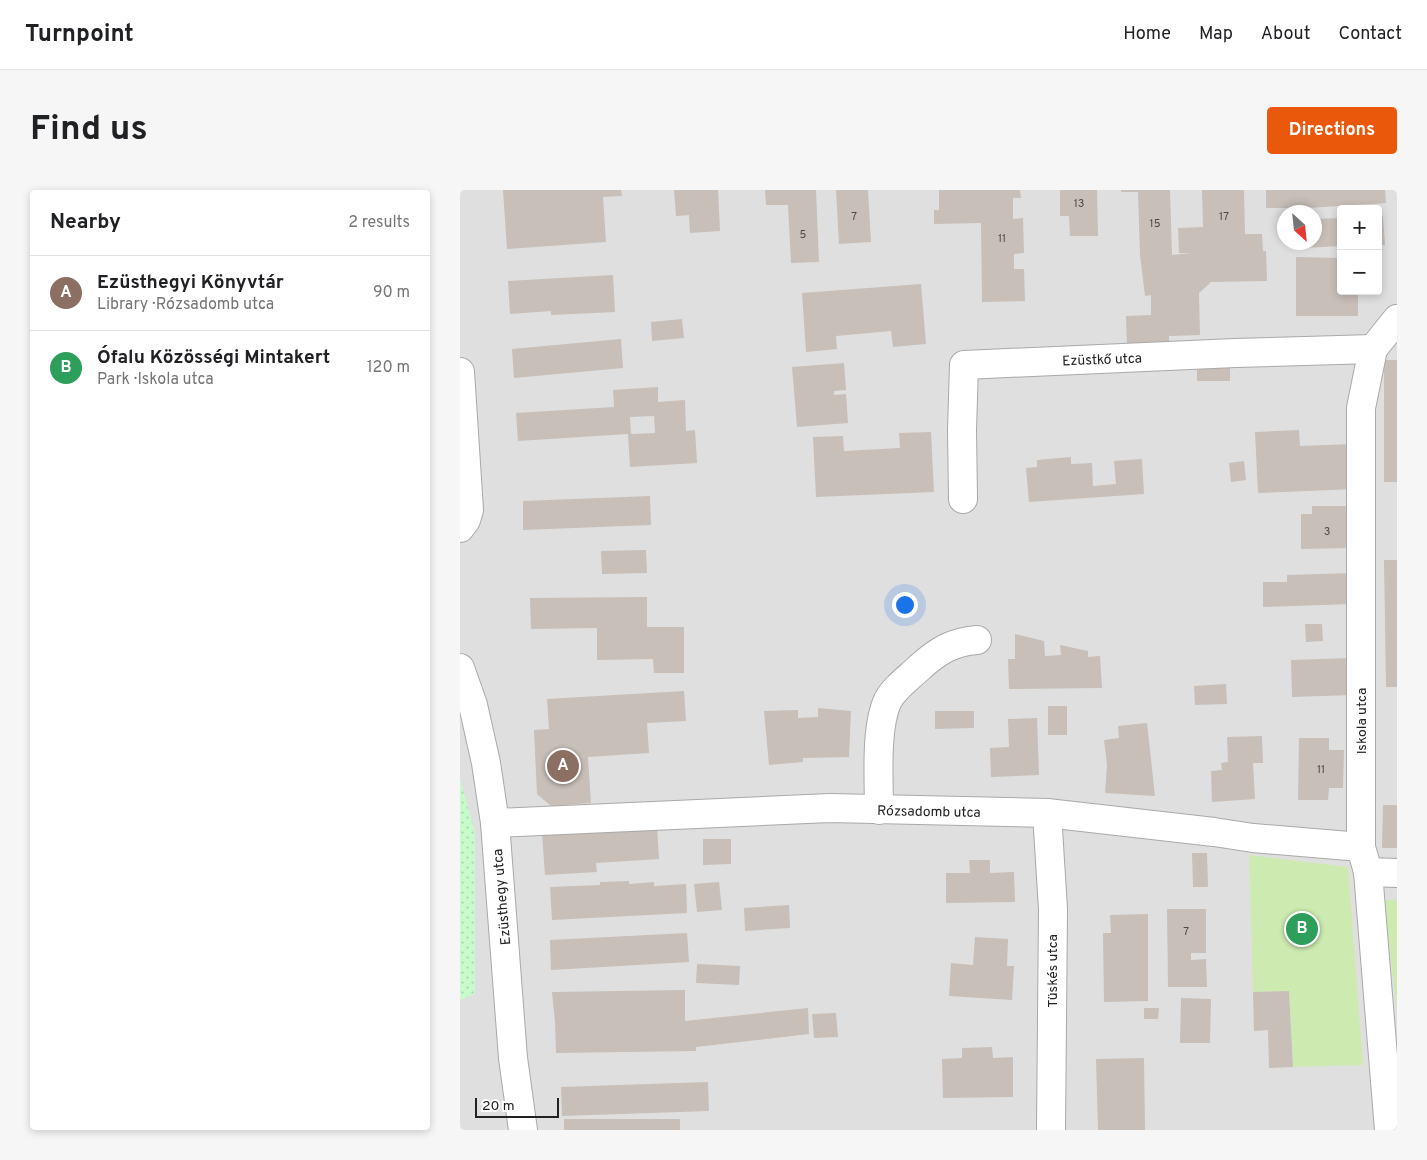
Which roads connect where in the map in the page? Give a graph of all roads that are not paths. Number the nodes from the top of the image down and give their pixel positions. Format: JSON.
{"nodes":[{"id":1,"x":1397,"y":320,"type":"edge"},
{"id":2,"x":1374,"y":350,"type":"junction"},
{"id":3,"x":460,"y":372,"type":"edge"},
{"id":4,"x":964,"y":499,"type":"dead end"},
{"id":5,"x":460,"y":528,"type":"edge"},
{"id":6,"x":977,"y":640,"type":"dead end"},
{"id":7,"x":460,"y":668,"type":"edge"},
{"id":8,"x":879,"y":810,"type":"junction"},
{"id":9,"x":1047,"y":813,"type":"junction"},
{"id":10,"x":495,"y":823,"type":"junction"},
{"id":11,"x":1365,"y":859,"type":"junction"},
{"id":12,"x":1397,"y":873,"type":"edge"},
{"id":13,"x":523,"y":1130,"type":"edge"},
{"id":14,"x":1052,"y":1130,"type":"edge"},
{"id":15,"x":1389,"y":1130,"type":"edge"}],
"edges":[{"from":1,"to":2,"type":"street","name":"Iskola utca"},
{"from":2,"to":4,"type":"street","name":"Ezüstkő utca"},
{"from":2,"to":11,"type":"street","name":"Iskola utca"},
{"from":3,"to":5,"type":"street"},
{"from":6,"to":8,"type":"street"},
{"from":7,"to":10,"type":"street","name":"Ezüsthegy utca"},
{"from":8,"to":9,"type":"street","name":"Rózsadomb utca"},
{"from":8,"to":10,"type":"street","name":"Rózsadomb utca"},
{"from":9,"to":11,"type":"street","name":"Rózsadomb utca"},
{"from":9,"to":14,"type":"street","name":"Tüskés utca"},
{"from":10,"to":13,"type":"street","name":"Ezüsthegy utca"},
{"from":11,"to":12,"type":"street","name":"Rózsadomb utca"},
{"from":11,"to":15,"type":"street","name":"Iskola utca"}]}
